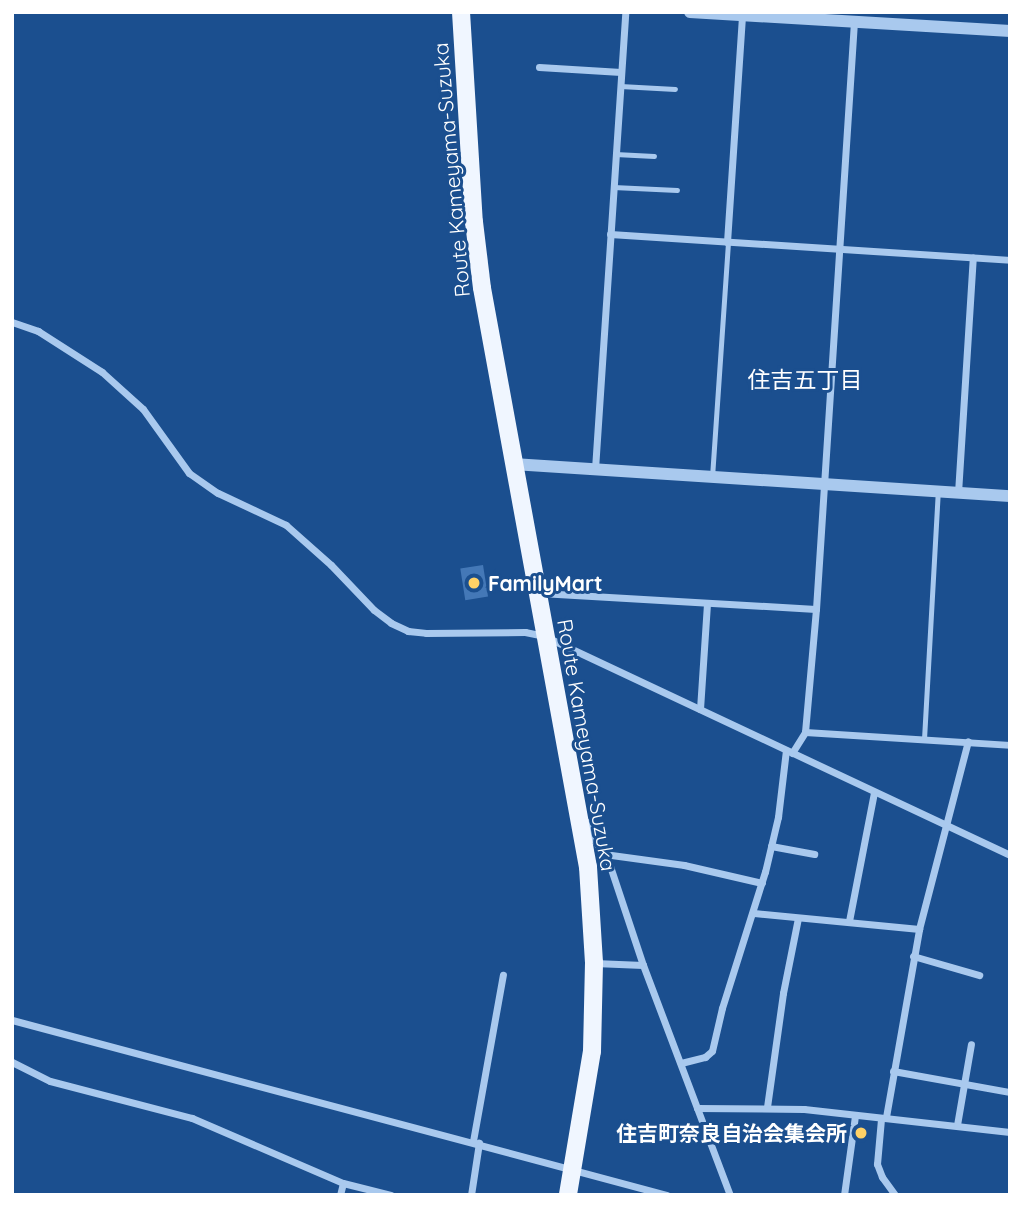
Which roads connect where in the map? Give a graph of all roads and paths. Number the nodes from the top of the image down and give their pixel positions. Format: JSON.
{"nodes":[{"id":1,"x":461,"y":12,"type":"edge"},
{"id":2,"x":625,"y":12,"type":"edge"},
{"id":3,"x":690,"y":12,"type":"edge"},
{"id":4,"x":742,"y":16,"type":"junction"},
{"id":5,"x":852,"y":17,"type":"edge"},
{"id":6,"x":1010,"y":31,"type":"edge"},
{"id":7,"x":539,"y":67,"type":"dead end"},
{"id":8,"x":621,"y":72,"type":"junction"},
{"id":9,"x":620,"y":86,"type":"junction"},
{"id":10,"x":675,"y":89,"type":"dead end"},
{"id":11,"x":615,"y":154,"type":"junction"},
{"id":12,"x":654,"y":156,"type":"dead end"},
{"id":13,"x":613,"y":187,"type":"junction"},
{"id":14,"x":677,"y":190,"type":"dead end"},
{"id":15,"x":610,"y":234,"type":"junction"},
{"id":16,"x":727,"y":242,"type":"junction"},
{"id":17,"x":839,"y":249,"type":"junction"},
{"id":18,"x":973,"y":257,"type":"junction"},
{"id":19,"x":1010,"y":260,"type":"edge"},
{"id":20,"x":12,"y":321,"type":"edge"},
{"id":21,"x":513,"y":464,"type":"junction"},
{"id":22,"x":595,"y":469,"type":"junction"},
{"id":23,"x":712,"y":477,"type":"junction"},
{"id":24,"x":823,"y":484,"type":"junction"},
{"id":25,"x":938,"y":492,"type":"junction"},
{"id":26,"x":958,"y":493,"type":"junction"},
{"id":27,"x":1010,"y":496,"type":"edge"},
{"id":28,"x":539,"y":593,"type":"junction"},
{"id":29,"x":707,"y":603,"type":"junction"},
{"id":30,"x":816,"y":609,"type":"junction"},
{"id":31,"x":544,"y":636,"type":"junction"},
{"id":32,"x":700,"y":709,"type":"junction"},
{"id":33,"x":805,"y":732,"type":"junction"},
{"id":34,"x":924,"y":739,"type":"junction"},
{"id":35,"x":968,"y":741,"type":"junction"},
{"id":36,"x":1010,"y":745,"type":"edge"},
{"id":37,"x":789,"y":751,"type":"junction"},
{"id":38,"x":874,"y":792,"type":"junction"},
{"id":39,"x":579,"y":815,"type":"junction"},
{"id":40,"x":945,"y":825,"type":"junction"},
{"id":41,"x":771,"y":846,"type":"junction"},
{"id":42,"x":814,"y":854,"type":"dead end"},
{"id":43,"x":604,"y":855,"type":"junction"},
{"id":44,"x":1010,"y":855,"type":"edge"},
{"id":45,"x":762,"y":883,"type":"junction"},
{"id":46,"x":754,"y":913,"type":"junction"},
{"id":47,"x":798,"y":918,"type":"junction"},
{"id":48,"x":849,"y":921,"type":"junction"},
{"id":49,"x":919,"y":929,"type":"junction"},
{"id":50,"x":913,"y":956,"type":"junction"},
{"id":51,"x":594,"y":962,"type":"junction"},
{"id":52,"x":643,"y":965,"type":"junction"},
{"id":53,"x":503,"y":975,"type":"dead end"},
{"id":54,"x":979,"y":975,"type":"dead end"},
{"id":55,"x":12,"y":1020,"type":"edge"},
{"id":56,"x":971,"y":1044,"type":"dead end"},
{"id":57,"x":12,"y":1062,"type":"edge"},
{"id":58,"x":681,"y":1063,"type":"junction"},
{"id":59,"x":893,"y":1071,"type":"junction"},
{"id":60,"x":965,"y":1082,"type":"junction"},
{"id":61,"x":1010,"y":1092,"type":"edge"},
{"id":62,"x":767,"y":1107,"type":"junction"},
{"id":63,"x":697,"y":1108,"type":"junction"},
{"id":64,"x":855,"y":1116,"type":"junction"},
{"id":65,"x":883,"y":1118,"type":"junction"},
{"id":66,"x":957,"y":1125,"type":"junction"},
{"id":67,"x":1010,"y":1132,"type":"edge"},
{"id":68,"x":476,"y":1142,"type":"junction"},
{"id":69,"x":572,"y":1169,"type":"junction"},
{"id":70,"x":343,"y":1183,"type":"junction"},
{"id":71,"x":340,"y":1195,"type":"edge"},
{"id":72,"x":391,"y":1195,"type":"edge"},
{"id":73,"x":471,"y":1195,"type":"edge"},
{"id":74,"x":568,"y":1195,"type":"edge"},
{"id":75,"x":667,"y":1195,"type":"edge"},
{"id":76,"x":730,"y":1195,"type":"edge"},
{"id":77,"x":844,"y":1195,"type":"edge"},
{"id":78,"x":895,"y":1195,"type":"edge"}],
"edges":[{"from":1,"to":21,"type":"main road","name":"Route Kameyama-Suzuka"},
{"from":2,"to":8,"type":"street"},
{"from":3,"to":4,"type":"street"},
{"from":4,"to":5,"type":"street"},
{"from":4,"to":16,"type":"street"},
{"from":5,"to":6,"type":"street"},
{"from":5,"to":17,"type":"street"},
{"from":7,"to":8,"type":"street"},
{"from":8,"to":9,"type":"street"},
{"from":9,"to":10,"type":"lane"},
{"from":9,"to":11,"type":"street"},
{"from":11,"to":12,"type":"lane"},
{"from":11,"to":13,"type":"street"},
{"from":13,"to":14,"type":"lane"},
{"from":13,"to":15,"type":"street"},
{"from":15,"to":16,"type":"street"},
{"from":15,"to":22,"type":"street"},
{"from":16,"to":17,"type":"street"},
{"from":16,"to":23,"type":"lane"},
{"from":17,"to":18,"type":"street"},
{"from":17,"to":24,"type":"street"},
{"from":18,"to":19,"type":"street"},
{"from":18,"to":26,"type":"street"},
{"from":20,"to":31,"type":"street"},
{"from":21,"to":22,"type":"street"},
{"from":21,"to":28,"type":"main road","name":"Route Kameyama-Suzuka"},
{"from":22,"to":23,"type":"street"},
{"from":23,"to":24,"type":"street"},
{"from":24,"to":25,"type":"street"},
{"from":24,"to":30,"type":"street"},
{"from":25,"to":26,"type":"street"},
{"from":25,"to":34,"type":"lane"},
{"from":26,"to":27,"type":"street"},
{"from":28,"to":29,"type":"street"},
{"from":28,"to":31,"type":"main road","name":"Route Kameyama-Suzuka"},
{"from":29,"to":30,"type":"street"},
{"from":29,"to":32,"type":"street"},
{"from":30,"to":33,"type":"street"},
{"from":31,"to":32,"type":"street"},
{"from":31,"to":39,"type":"main road","name":"Route Kameyama-Suzuka"},
{"from":32,"to":37,"type":"street"},
{"from":33,"to":34,"type":"street"},
{"from":33,"to":37,"type":"street"},
{"from":34,"to":35,"type":"street"},
{"from":35,"to":36,"type":"street"},
{"from":35,"to":40,"type":"street"},
{"from":37,"to":38,"type":"street"},
{"from":37,"to":41,"type":"street"},
{"from":38,"to":40,"type":"street"},
{"from":38,"to":48,"type":"street"},
{"from":39,"to":43,"type":"street"},
{"from":39,"to":51,"type":"main road","name":"Route Kameyama-Suzuka"},
{"from":40,"to":44,"type":"street"},
{"from":40,"to":49,"type":"street"},
{"from":41,"to":42,"type":"street"},
{"from":41,"to":45,"type":"street"},
{"from":43,"to":45,"type":"street"},
{"from":43,"to":52,"type":"street"},
{"from":45,"to":46,"type":"street"},
{"from":46,"to":47,"type":"street"},
{"from":46,"to":58,"type":"street"},
{"from":47,"to":48,"type":"street"},
{"from":47,"to":62,"type":"street"},
{"from":48,"to":49,"type":"street"},
{"from":49,"to":50,"type":"street"},
{"from":50,"to":54,"type":"street"},
{"from":50,"to":59,"type":"street"},
{"from":51,"to":52,"type":"street"},
{"from":51,"to":69,"type":"main road","name":"Route Kameyama-Suzuka"},
{"from":52,"to":58,"type":"street"},
{"from":53,"to":68,"type":"street"},
{"from":55,"to":68,"type":"street"},
{"from":56,"to":60,"type":"street"},
{"from":57,"to":70,"type":"street"},
{"from":58,"to":63,"type":"street"},
{"from":59,"to":60,"type":"street"},
{"from":59,"to":65,"type":"street"},
{"from":60,"to":61,"type":"street"},
{"from":60,"to":66,"type":"street"},
{"from":62,"to":63,"type":"street"},
{"from":62,"to":64,"type":"street"},
{"from":63,"to":76,"type":"street"},
{"from":64,"to":65,"type":"street"},
{"from":64,"to":77,"type":"street"},
{"from":65,"to":66,"type":"street"},
{"from":65,"to":78,"type":"street"},
{"from":66,"to":67,"type":"street"},
{"from":68,"to":69,"type":"street"},
{"from":68,"to":73,"type":"street"},
{"from":69,"to":74,"type":"main road","name":"Route Kameyama-Suzuka"},
{"from":69,"to":75,"type":"street"},
{"from":70,"to":71,"type":"street"},
{"from":70,"to":72,"type":"street"}]}
